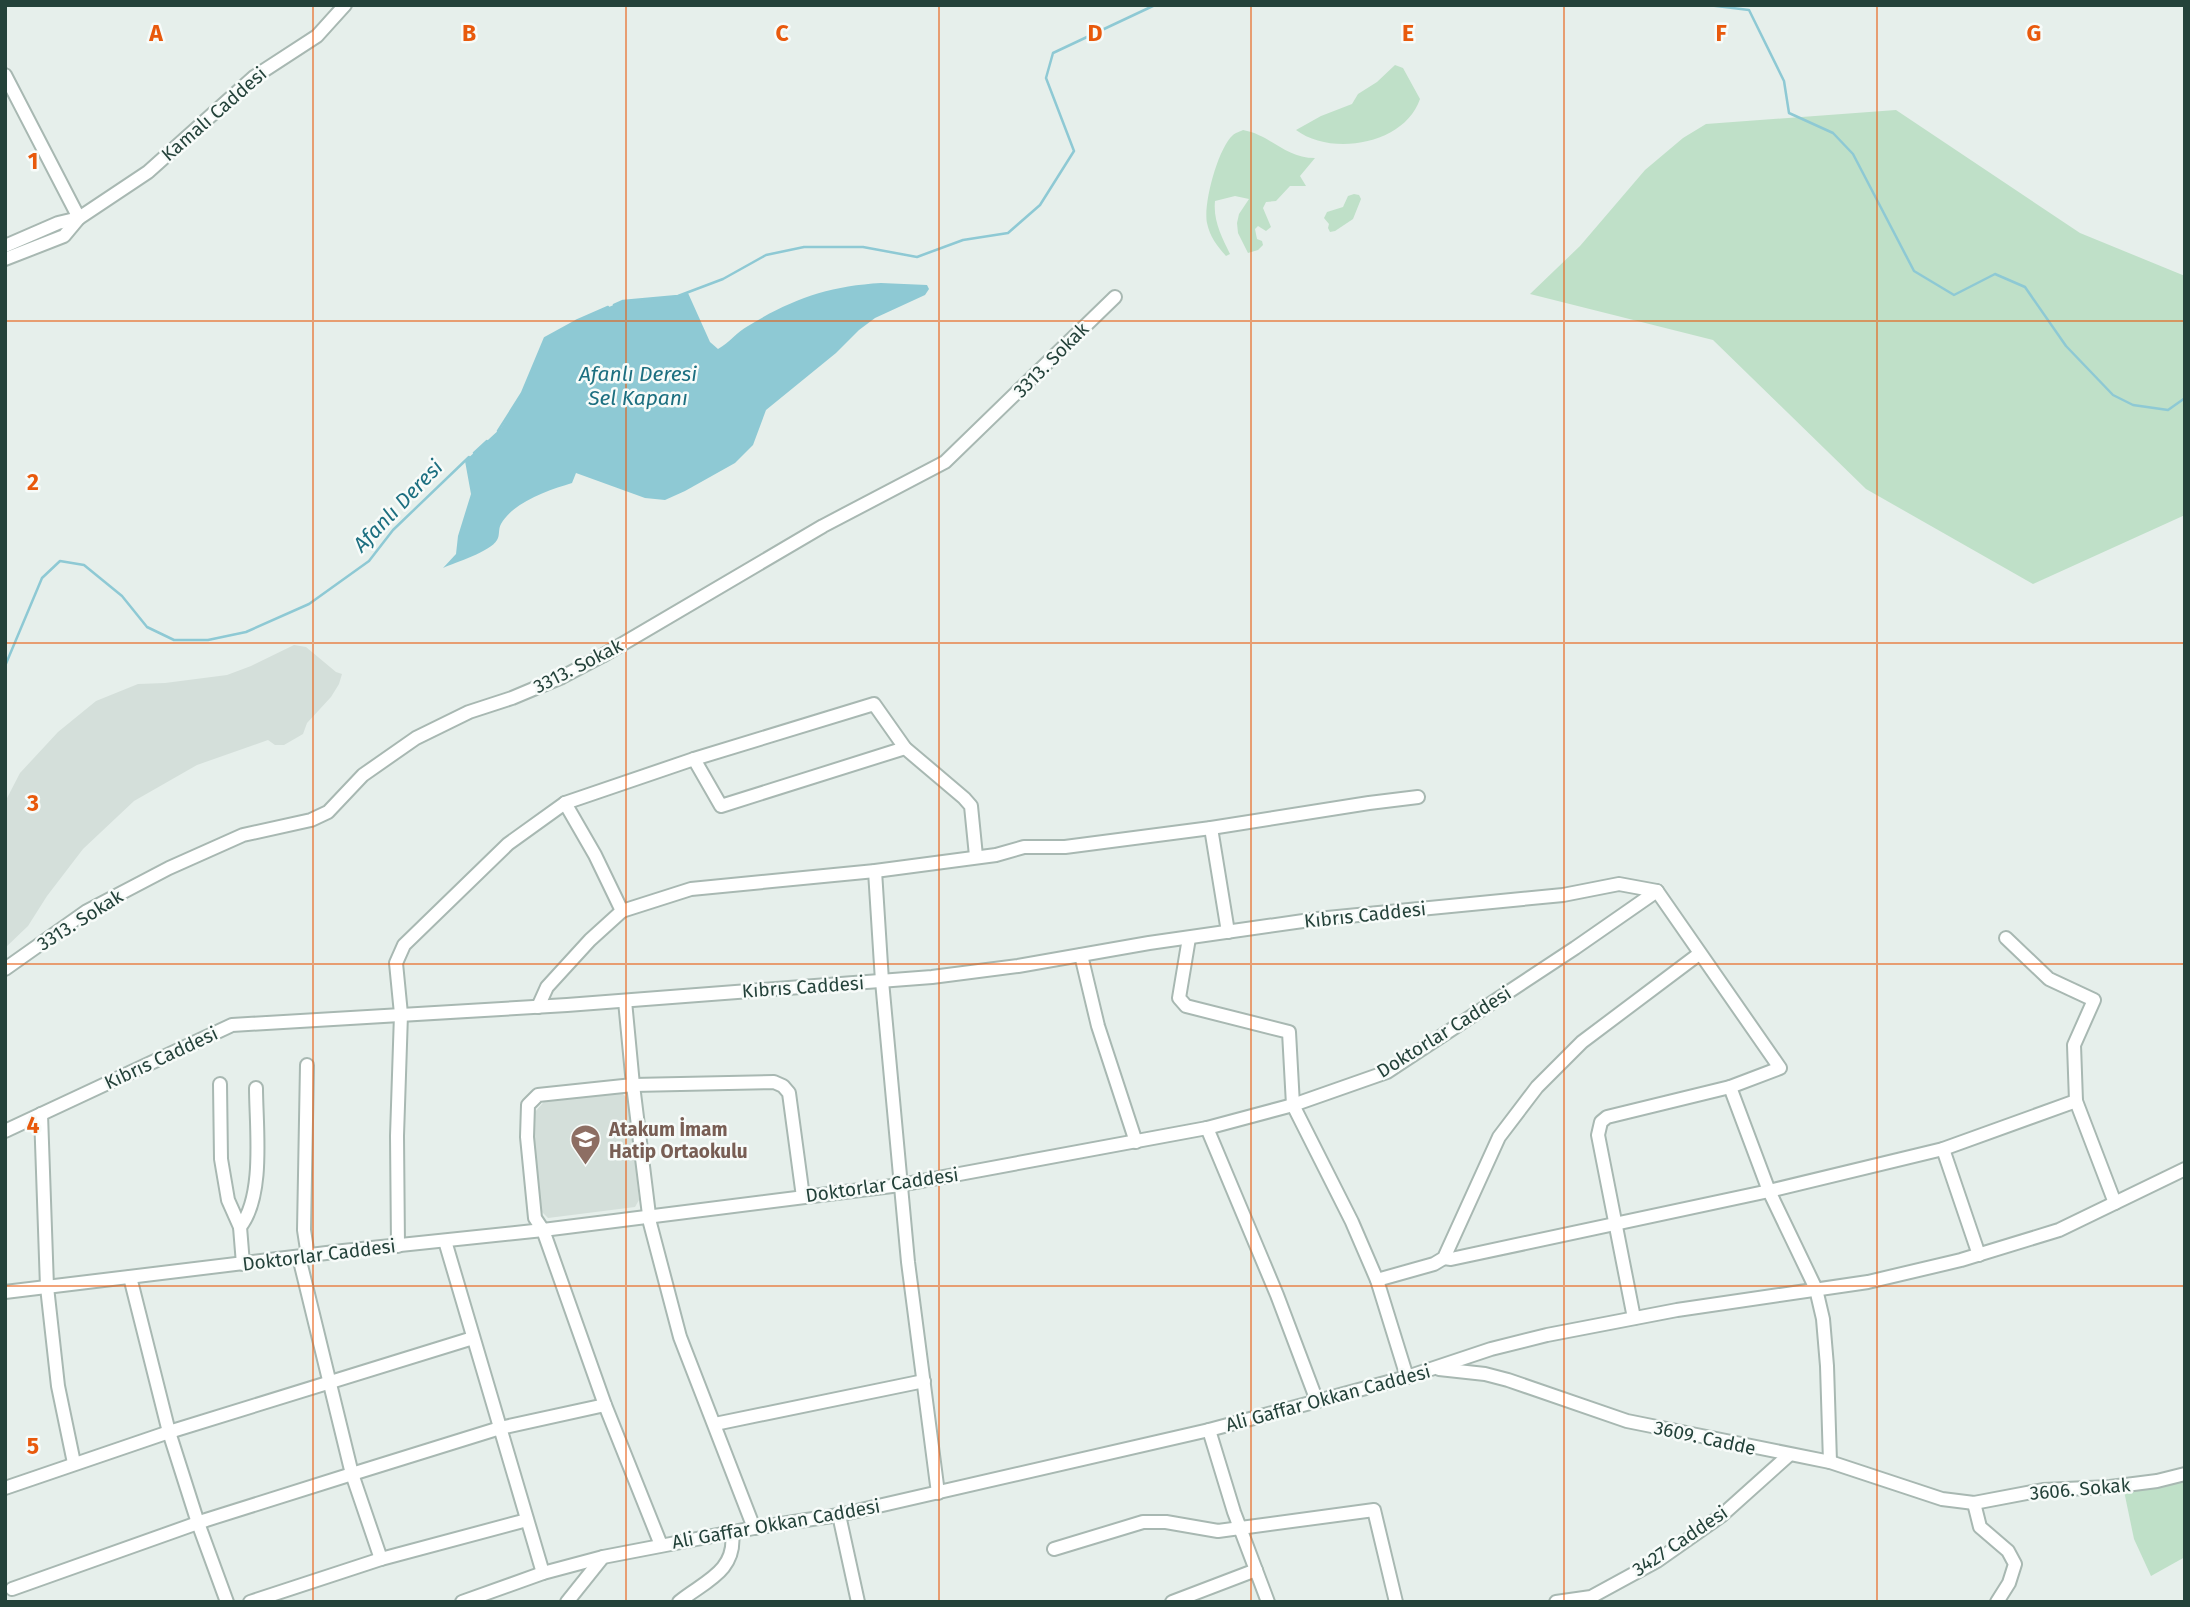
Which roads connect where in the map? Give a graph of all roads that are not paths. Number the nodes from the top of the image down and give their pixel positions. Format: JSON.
{"nodes":[{"id":1,"x":345,"y":5,"type":"edge"},
{"id":2,"x":5,"y":75,"type":"edge"},
{"id":3,"x":79,"y":218,"type":"junction"},
{"id":4,"x":5,"y":246,"type":"edge"},
{"id":5,"x":5,"y":259,"type":"edge"},
{"id":6,"x":1115,"y":297,"type":"dead end"},
{"id":7,"x":905,"y":748,"type":"junction"},
{"id":8,"x":694,"y":759,"type":"junction"},
{"id":9,"x":1418,"y":797,"type":"dead end"},
{"id":10,"x":565,"y":803,"type":"junction"},
{"id":11,"x":1211,"y":828,"type":"junction"},
{"id":12,"x":976,"y":856,"type":"junction"},
{"id":13,"x":875,"y":871,"type":"junction"},
{"id":14,"x":1657,"y":891,"type":"junction"},
{"id":15,"x":622,"y":911,"type":"junction"},
{"id":16,"x":1228,"y":932,"type":"junction"},
{"id":17,"x":1189,"y":937,"type":"junction"},
{"id":18,"x":2006,"y":938,"type":"dead end"},
{"id":19,"x":1699,"y":954,"type":"junction"},
{"id":20,"x":1081,"y":955,"type":"junction"},
{"id":21,"x":5,"y":969,"type":"edge"},
{"id":22,"x":882,"y":981,"type":"junction"},
{"id":23,"x":625,"y":1001,"type":"junction"},
{"id":24,"x":538,"y":1007,"type":"junction"},
{"id":25,"x":401,"y":1014,"type":"junction"},
{"id":26,"x":307,"y":1065,"type":"dead end"},
{"id":27,"x":220,"y":1084,"type":"dead end"},
{"id":28,"x":633,"y":1085,"type":"junction"},
{"id":29,"x":256,"y":1087,"type":"dead end"},
{"id":30,"x":1730,"y":1087,"type":"junction"},
{"id":31,"x":2076,"y":1101,"type":"junction"},
{"id":32,"x":1293,"y":1105,"type":"junction"},
{"id":33,"x":41,"y":1114,"type":"junction"},
{"id":34,"x":1207,"y":1128,"type":"junction"},
{"id":35,"x":5,"y":1131,"type":"edge"},
{"id":36,"x":1136,"y":1142,"type":"junction"},
{"id":37,"x":1943,"y":1149,"type":"junction"},
{"id":38,"x":2185,"y":1169,"type":"edge"},
{"id":39,"x":900,"y":1185,"type":"junction"},
{"id":40,"x":1769,"y":1191,"type":"junction"},
{"id":41,"x":803,"y":1197,"type":"junction"},
{"id":42,"x":2115,"y":1203,"type":"junction"},
{"id":43,"x":649,"y":1217,"type":"junction"},
{"id":44,"x":1616,"y":1223,"type":"junction"},
{"id":45,"x":240,"y":1227,"type":"junction"},
{"id":46,"x":543,"y":1230,"type":"junction"},
{"id":47,"x":445,"y":1241,"type":"junction"},
{"id":48,"x":398,"y":1246,"type":"junction"},
{"id":49,"x":1979,"y":1255,"type":"junction"},
{"id":50,"x":304,"y":1256,"type":"junction"},
{"id":51,"x":1444,"y":1258,"type":"junction"},
{"id":52,"x":243,"y":1264,"type":"junction"},
{"id":53,"x":130,"y":1277,"type":"junction"},
{"id":54,"x":1377,"y":1280,"type":"junction"},
{"id":55,"x":47,"y":1287,"type":"junction"},
{"id":56,"x":1816,"y":1289,"type":"junction"},
{"id":57,"x":5,"y":1293,"type":"edge"},
{"id":58,"x":1634,"y":1318,"type":"junction"},
{"id":59,"x":473,"y":1338,"type":"junction"},
{"id":60,"x":1436,"y":1368,"type":"junction"},
{"id":61,"x":1407,"y":1377,"type":"junction"},
{"id":62,"x":924,"y":1381,"type":"junction"},
{"id":63,"x":332,"y":1383,"type":"junction"},
{"id":64,"x":1317,"y":1401,"type":"junction"},
{"id":65,"x":605,"y":1405,"type":"junction"},
{"id":66,"x":715,"y":1424,"type":"junction"},
{"id":67,"x":500,"y":1428,"type":"junction"},
{"id":68,"x":1209,"y":1430,"type":"junction"},
{"id":69,"x":169,"y":1432,"type":"junction"},
{"id":70,"x":1789,"y":1455,"type":"junction"},
{"id":71,"x":1830,"y":1462,"type":"junction"},
{"id":72,"x":74,"y":1463,"type":"junction"},
{"id":73,"x":352,"y":1474,"type":"junction"},
{"id":74,"x":2185,"y":1475,"type":"edge"},
{"id":75,"x":5,"y":1488,"type":"edge"},
{"id":76,"x":938,"y":1493,"type":"junction"},
{"id":77,"x":1974,"y":1503,"type":"junction"},
{"id":78,"x":839,"y":1516,"type":"junction"},
{"id":79,"x":527,"y":1520,"type":"junction"},
{"id":80,"x":198,"y":1523,"type":"junction"},
{"id":81,"x":754,"y":1528,"type":"junction"},
{"id":82,"x":1240,"y":1528,"type":"junction"},
{"id":83,"x":732,"y":1533,"type":"junction"},
{"id":84,"x":661,"y":1545,"type":"junction"},
{"id":85,"x":1054,"y":1549,"type":"dead end"},
{"id":86,"x":603,"y":1557,"type":"junction"},
{"id":87,"x":381,"y":1559,"type":"junction"},
{"id":88,"x":1256,"y":1570,"type":"junction"},
{"id":89,"x":542,"y":1573,"type":"junction"},
{"id":90,"x":12,"y":1589,"type":"dead end"},
{"id":91,"x":1592,"y":1599,"type":"edge"},
{"id":92,"x":227,"y":1602,"type":"edge"},
{"id":93,"x":250,"y":1602,"type":"edge"},
{"id":94,"x":461,"y":1602,"type":"edge"},
{"id":95,"x":567,"y":1602,"type":"edge"},
{"id":96,"x":679,"y":1602,"type":"edge"},
{"id":97,"x":858,"y":1602,"type":"edge"},
{"id":98,"x":1172,"y":1602,"type":"edge"},
{"id":99,"x":1269,"y":1602,"type":"edge"},
{"id":100,"x":1396,"y":1602,"type":"edge"},
{"id":101,"x":1556,"y":1602,"type":"edge"},
{"id":102,"x":1997,"y":1602,"type":"edge"}],
"edges":[{"from":1,"to":3,"type":"street","name":"Kamalı Caddesi"},
{"from":2,"to":3,"type":"street"},
{"from":3,"to":4,"type":"street"},
{"from":3,"to":5,"type":"street"},
{"from":6,"to":21,"type":"street","name":"3313. Sokak"},
{"from":7,"to":8,"type":"street"},
{"from":7,"to":8,"type":"street"},
{"from":7,"to":12,"type":"street"},
{"from":8,"to":10,"type":"street"},
{"from":9,"to":11,"type":"street"},
{"from":10,"to":15,"type":"street"},
{"from":10,"to":25,"type":"street"},
{"from":11,"to":12,"type":"street"},
{"from":11,"to":16,"type":"street"},
{"from":12,"to":13,"type":"street"},
{"from":13,"to":15,"type":"street"},
{"from":13,"to":22,"type":"street"},
{"from":14,"to":16,"type":"street","name":"Kıbrıs Caddesi"},
{"from":14,"to":19,"type":"street"},
{"from":14,"to":32,"type":"street","name":"Doktorlar Caddesi"},
{"from":15,"to":24,"type":"street"},
{"from":16,"to":17,"type":"street","name":"Kıbrıs Caddesi"},
{"from":17,"to":20,"type":"street","name":"Kıbrıs Caddesi"},
{"from":17,"to":32,"type":"street"},
{"from":18,"to":31,"type":"street"},
{"from":19,"to":30,"type":"street"},
{"from":19,"to":51,"type":"street"},
{"from":20,"to":22,"type":"street","name":"Kıbrıs Caddesi"},
{"from":20,"to":36,"type":"street"},
{"from":22,"to":23,"type":"street","name":"Kıbrıs Caddesi"},
{"from":22,"to":39,"type":"street"},
{"from":23,"to":24,"type":"street","name":"Kıbrıs Caddesi"},
{"from":23,"to":28,"type":"street"},
{"from":24,"to":25,"type":"street","name":"Kıbrıs Caddesi"},
{"from":25,"to":33,"type":"street","name":"Kıbrıs Caddesi"},
{"from":25,"to":48,"type":"street"},
{"from":26,"to":50,"type":"street"},
{"from":27,"to":45,"type":"street"},
{"from":28,"to":41,"type":"street"},
{"from":28,"to":43,"type":"street"},
{"from":28,"to":46,"type":"street"},
{"from":29,"to":45,"type":"street"},
{"from":30,"to":40,"type":"street"},
{"from":30,"to":44,"type":"street"},
{"from":31,"to":37,"type":"street"},
{"from":31,"to":42,"type":"street"},
{"from":32,"to":34,"type":"street","name":"Doktorlar Caddesi"},
{"from":32,"to":54,"type":"street"},
{"from":33,"to":35,"type":"street","name":"Kıbrıs Caddesi"},
{"from":33,"to":55,"type":"street"},
{"from":34,"to":36,"type":"street","name":"Doktorlar Caddesi"},
{"from":34,"to":64,"type":"street"},
{"from":36,"to":39,"type":"street","name":"Doktorlar Caddesi"},
{"from":37,"to":40,"type":"street"},
{"from":37,"to":49,"type":"street"},
{"from":38,"to":42,"type":"street","name":"Ali Gaffar Okkan Caddesi"},
{"from":39,"to":41,"type":"street","name":"Doktorlar Caddesi"},
{"from":39,"to":62,"type":"street"},
{"from":40,"to":44,"type":"street"},
{"from":40,"to":56,"type":"street"},
{"from":41,"to":43,"type":"street","name":"Doktorlar Caddesi"},
{"from":42,"to":49,"type":"street","name":"Ali Gaffar Okkan Caddesi"},
{"from":43,"to":46,"type":"street","name":"Doktorlar Caddesi"},
{"from":43,"to":66,"type":"street"},
{"from":44,"to":51,"type":"street"},
{"from":44,"to":58,"type":"street"},
{"from":45,"to":52,"type":"street"},
{"from":46,"to":47,"type":"street","name":"Doktorlar Caddesi"},
{"from":46,"to":65,"type":"street"},
{"from":47,"to":48,"type":"street","name":"Doktorlar Caddesi"},
{"from":47,"to":59,"type":"street"},
{"from":48,"to":50,"type":"street","name":"Doktorlar Caddesi"},
{"from":49,"to":56,"type":"street","name":"Ali Gaffar Okkan Caddesi"},
{"from":50,"to":52,"type":"street","name":"Doktorlar Caddesi"},
{"from":50,"to":63,"type":"street"},
{"from":51,"to":54,"type":"street"},
{"from":52,"to":53,"type":"street","name":"Doktorlar Caddesi"},
{"from":53,"to":55,"type":"street","name":"Doktorlar Caddesi"},
{"from":53,"to":69,"type":"street"},
{"from":54,"to":61,"type":"street"},
{"from":55,"to":57,"type":"street","name":"Doktorlar Caddesi"},
{"from":55,"to":72,"type":"street"},
{"from":56,"to":58,"type":"street","name":"Ali Gaffar Okkan Caddesi"},
{"from":56,"to":71,"type":"street"},
{"from":58,"to":60,"type":"street","name":"Ali Gaffar Okkan Caddesi"},
{"from":59,"to":63,"type":"street"},
{"from":59,"to":67,"type":"street"},
{"from":60,"to":61,"type":"street","name":"Ali Gaffar Okkan Caddesi"},
{"from":60,"to":70,"type":"street","name":"3609. Cadde"},
{"from":61,"to":64,"type":"street","name":"Ali Gaffar Okkan Caddesi"},
{"from":62,"to":66,"type":"street"},
{"from":62,"to":76,"type":"street"},
{"from":63,"to":69,"type":"street"},
{"from":63,"to":73,"type":"street"},
{"from":64,"to":68,"type":"street","name":"Ali Gaffar Okkan Caddesi"},
{"from":65,"to":67,"type":"street"},
{"from":65,"to":84,"type":"street"},
{"from":66,"to":81,"type":"street"},
{"from":67,"to":73,"type":"street"},
{"from":67,"to":79,"type":"street"},
{"from":68,"to":76,"type":"street","name":"Ali Gaffar Okkan Caddesi"},
{"from":68,"to":82,"type":"street"},
{"from":69,"to":72,"type":"street"},
{"from":69,"to":80,"type":"street"},
{"from":70,"to":71,"type":"street","name":"3609. Cadde"},
{"from":70,"to":91,"type":"street","name":"3427 Caddesi"},
{"from":71,"to":77,"type":"street","name":"3609. Cadde"},
{"from":72,"to":75,"type":"street"},
{"from":73,"to":80,"type":"street"},
{"from":73,"to":87,"type":"street"},
{"from":74,"to":77,"type":"street","name":"3606. Sokak"},
{"from":76,"to":78,"type":"street","name":"Ali Gaffar Okkan Caddesi"},
{"from":77,"to":102,"type":"street"},
{"from":78,"to":81,"type":"street","name":"Ali Gaffar Okkan Caddesi"},
{"from":78,"to":97,"type":"street"},
{"from":79,"to":87,"type":"street"},
{"from":79,"to":89,"type":"street"},
{"from":80,"to":90,"type":"street"},
{"from":80,"to":92,"type":"street"},
{"from":81,"to":83,"type":"street","name":"Ali Gaffar Okkan Caddesi"},
{"from":82,"to":85,"type":"street"},
{"from":82,"to":88,"type":"street"},
{"from":82,"to":100,"type":"street"},
{"from":83,"to":84,"type":"street","name":"Ali Gaffar Okkan Caddesi"},
{"from":83,"to":96,"type":"street"},
{"from":84,"to":86,"type":"street","name":"Ali Gaffar Okkan Caddesi"},
{"from":86,"to":89,"type":"street","name":"Ali Gaffar Okkan Caddesi"},
{"from":86,"to":95,"type":"street"},
{"from":87,"to":93,"type":"street"},
{"from":88,"to":98,"type":"street"},
{"from":88,"to":99,"type":"street"},
{"from":89,"to":94,"type":"street","name":"Ali Gaffar Okkan Caddesi"},
{"from":91,"to":101,"type":"street","name":"3427 Caddesi"}]}
